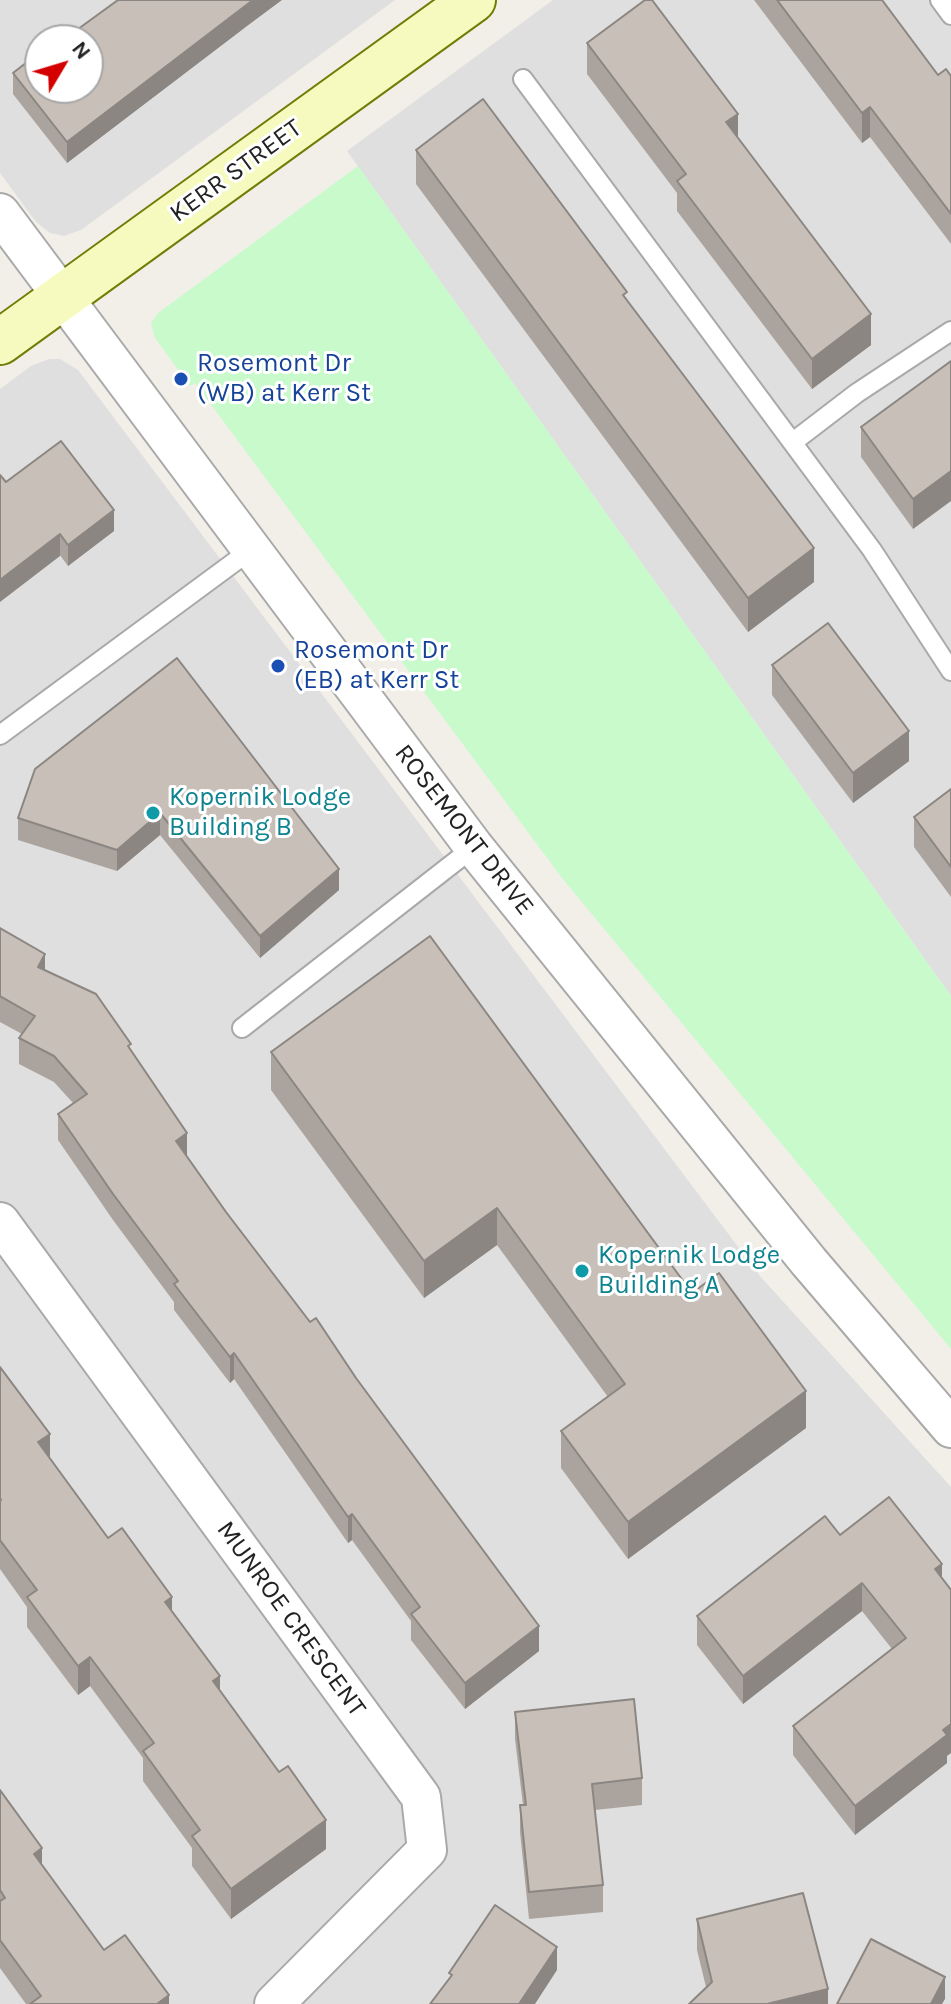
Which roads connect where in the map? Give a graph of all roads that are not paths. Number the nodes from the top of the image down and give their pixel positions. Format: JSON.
{"nodes":[{"id":1,"x":473,"y":0,"type":"edge"},
{"id":2,"x":940,"y":0,"type":"edge"},
{"id":3,"x":951,"y":15,"type":"edge"},
{"id":4,"x":523,"y":79,"type":"dead end"},
{"id":5,"x":0,"y":213,"type":"edge"},
{"id":6,"x":63,"y":296,"type":"junction"},
{"id":7,"x":951,"y":331,"type":"edge"},
{"id":8,"x":0,"y":342,"type":"edge"},
{"id":9,"x":793,"y":442,"type":"junction"},
{"id":10,"x":252,"y":549,"type":"junction"},
{"id":11,"x":951,"y":671,"type":"edge"},
{"id":12,"x":0,"y":735,"type":"edge"},
{"id":13,"x":474,"y":847,"type":"junction"},
{"id":14,"x":242,"y":1028,"type":"dead end"},
{"id":15,"x":0,"y":1222,"type":"edge"},
{"id":16,"x":951,"y":1428,"type":"edge"},
{"id":17,"x":274,"y":2004,"type":"edge"}],
"edges":[{"from":1,"to":6,"type":"street","name":"KERR STREET"},
{"from":2,"to":3,"type":"lane"},
{"from":4,"to":9,"type":"lane"},
{"from":5,"to":6,"type":"street","name":"ROSEMONT DRIVE"},
{"from":6,"to":8,"type":"street","name":"KERR STREET"},
{"from":6,"to":10,"type":"street","name":"ROSEMONT DRIVE"},
{"from":7,"to":9,"type":"lane"},
{"from":9,"to":11,"type":"lane"},
{"from":10,"to":12,"type":"lane"},
{"from":10,"to":13,"type":"street","name":"ROSEMONT DRIVE"},
{"from":13,"to":14,"type":"lane"},
{"from":13,"to":16,"type":"street","name":"ROSEMONT DRIVE"},
{"from":15,"to":17,"type":"street","name":"MUNROE CRESCENT"}]}
